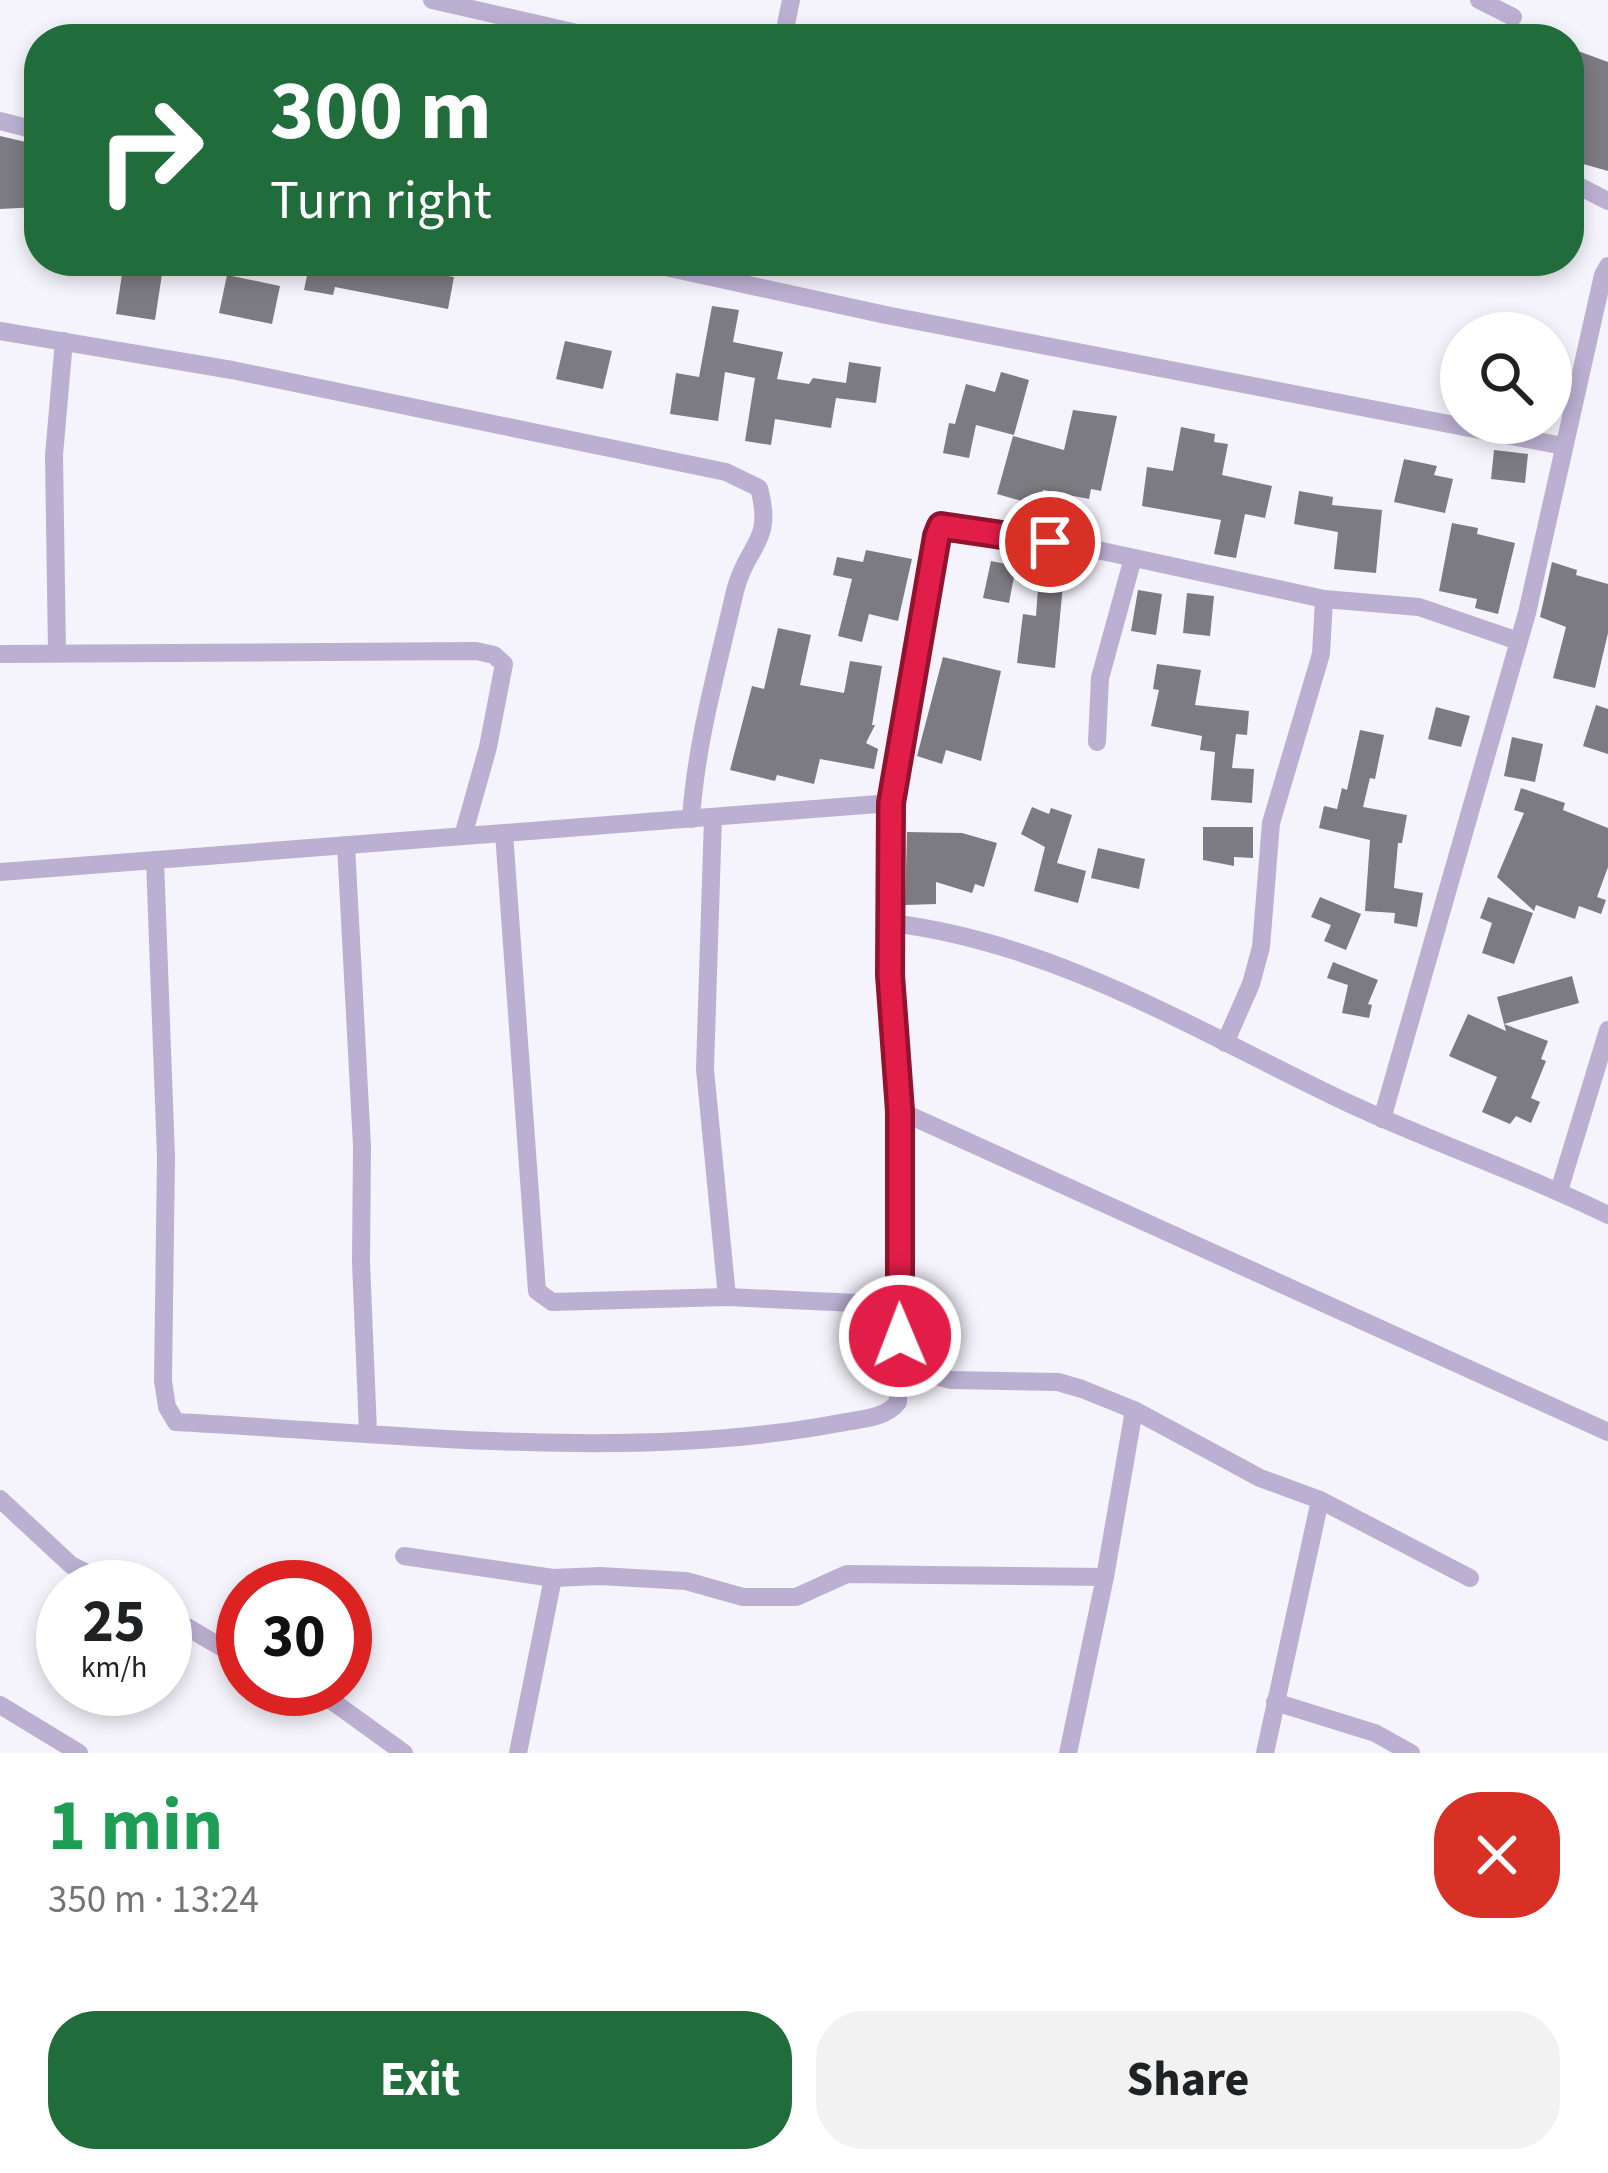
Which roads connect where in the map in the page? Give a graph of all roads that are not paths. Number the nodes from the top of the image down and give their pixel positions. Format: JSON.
{"nodes":[{"id":1,"x":432,"y":0,"type":"edge"},
{"id":2,"x":1479,"y":0,"type":"edge"},
{"id":3,"x":1513,"y":17,"type":"dead end"},
{"id":4,"x":537,"y":24,"type":"edge"},
{"id":5,"x":1608,"y":266,"type":"edge"},
{"id":6,"x":706,"y":276,"type":"edge"},
{"id":7,"x":0,"y":331,"type":"edge"},
{"id":8,"x":64,"y":341,"type":"junction"},
{"id":9,"x":1563,"y":446,"type":"junction"},
{"id":10,"x":1133,"y":558,"type":"junction"},
{"id":11,"x":1324,"y":599,"type":"junction"},
{"id":12,"x":1518,"y":640,"type":"junction"},
{"id":13,"x":57,"y":652,"type":"junction"},
{"id":14,"x":0,"y":654,"type":"edge"},
{"id":15,"x":1097,"y":742,"type":"dead end"},
{"id":16,"x":891,"y":803,"type":"junction"},
{"id":17,"x":713,"y":817,"type":"junction"},
{"id":18,"x":692,"y":819,"type":"junction"},
{"id":19,"x":504,"y":833,"type":"junction"},
{"id":20,"x":463,"y":836,"type":"junction"},
{"id":21,"x":346,"y":845,"type":"junction"},
{"id":22,"x":155,"y":860,"type":"junction"},
{"id":23,"x":0,"y":872,"type":"edge"},
{"id":24,"x":892,"y":922,"type":"junction"},
{"id":25,"x":1608,"y":1030,"type":"edge"},
{"id":26,"x":1225,"y":1043,"type":"junction"},
{"id":27,"x":900,"y":1111,"type":"junction"},
{"id":28,"x":1382,"y":1119,"type":"junction"},
{"id":29,"x":1559,"y":1191,"type":"junction"},
{"id":30,"x":1608,"y":1216,"type":"edge"},
{"id":31,"x":727,"y":1297,"type":"junction"},
{"id":32,"x":899,"y":1304,"type":"junction"},
{"id":33,"x":901,"y":1367,"type":"junction"},
{"id":34,"x":1134,"y":1410,"type":"junction"},
{"id":35,"x":368,"y":1432,"type":"junction"},
{"id":36,"x":1608,"y":1432,"type":"edge"},
{"id":37,"x":0,"y":1499,"type":"edge"},
{"id":38,"x":1320,"y":1500,"type":"junction"},
{"id":39,"x":404,"y":1556,"type":"dead end"},
{"id":40,"x":65,"y":1560,"type":"edge"},
{"id":41,"x":1105,"y":1577,"type":"junction"},
{"id":42,"x":1470,"y":1577,"type":"dead end"},
{"id":43,"x":553,"y":1578,"type":"junction"},
{"id":44,"x":1275,"y":1702,"type":"junction"},
{"id":45,"x":0,"y":1705,"type":"edge"},
{"id":46,"x":353,"y":1716,"type":"edge"},
{"id":47,"x":79,"y":1753,"type":"edge"},
{"id":48,"x":404,"y":1753,"type":"edge"},
{"id":49,"x":518,"y":1753,"type":"edge"},
{"id":50,"x":1068,"y":1753,"type":"edge"},
{"id":51,"x":1265,"y":1753,"type":"edge"},
{"id":52,"x":1411,"y":1753,"type":"edge"}],
"edges":[{"from":1,"to":4,"type":"street"},
{"from":2,"to":3,"type":"street"},
{"from":5,"to":9,"type":"street"},
{"from":6,"to":9,"type":"street"},
{"from":7,"to":8,"type":"street"},
{"from":8,"to":13,"type":"street"},
{"from":8,"to":18,"type":"street"},
{"from":9,"to":12,"type":"street"},
{"from":10,"to":11,"type":"street"},
{"from":10,"to":15,"type":"street"},
{"from":10,"to":16,"type":"street"},
{"from":11,"to":12,"type":"street"},
{"from":11,"to":26,"type":"street"},
{"from":12,"to":28,"type":"street"},
{"from":13,"to":14,"type":"street"},
{"from":13,"to":20,"type":"street"},
{"from":16,"to":17,"type":"street"},
{"from":16,"to":24,"type":"street"},
{"from":17,"to":18,"type":"street"},
{"from":17,"to":31,"type":"street"},
{"from":18,"to":19,"type":"street"},
{"from":19,"to":20,"type":"street"},
{"from":19,"to":31,"type":"street"},
{"from":20,"to":21,"type":"street"},
{"from":21,"to":22,"type":"street"},
{"from":21,"to":35,"type":"street"},
{"from":22,"to":23,"type":"street"},
{"from":22,"to":35,"type":"street"},
{"from":24,"to":26,"type":"street"},
{"from":24,"to":27,"type":"street"},
{"from":25,"to":29,"type":"street"},
{"from":26,"to":28,"type":"street"},
{"from":27,"to":32,"type":"street"},
{"from":27,"to":36,"type":"street"},
{"from":28,"to":29,"type":"street"},
{"from":29,"to":30,"type":"street"},
{"from":31,"to":32,"type":"street"},
{"from":32,"to":33,"type":"street"},
{"from":33,"to":34,"type":"street"},
{"from":33,"to":35,"type":"street"},
{"from":34,"to":38,"type":"street"},
{"from":34,"to":41,"type":"street"},
{"from":37,"to":40,"type":"street"},
{"from":38,"to":42,"type":"street"},
{"from":38,"to":44,"type":"street"},
{"from":39,"to":43,"type":"street"},
{"from":41,"to":43,"type":"street"},
{"from":41,"to":50,"type":"street"},
{"from":43,"to":49,"type":"street"},
{"from":44,"to":51,"type":"street"},
{"from":44,"to":52,"type":"street"},
{"from":45,"to":47,"type":"street"},
{"from":46,"to":48,"type":"street"}]}
